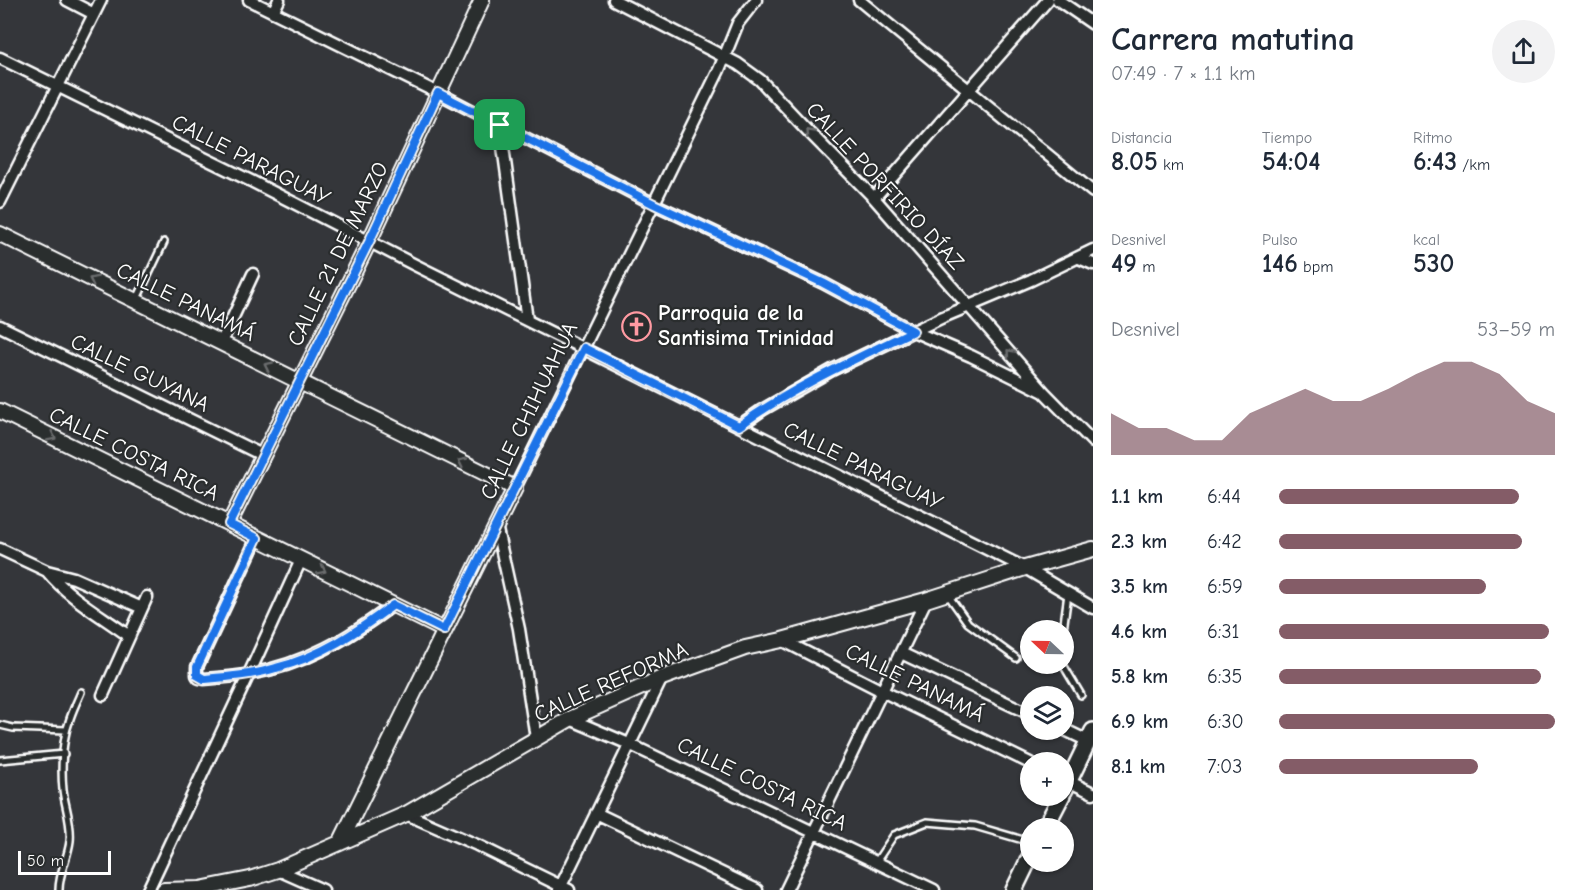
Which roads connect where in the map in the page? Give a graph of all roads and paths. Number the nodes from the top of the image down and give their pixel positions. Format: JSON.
{"nodes":[{"id":1,"x":67,"y":0,"type":"edge"},
{"id":2,"x":101,"y":0,"type":"edge"},
{"id":3,"x":249,"y":0,"type":"edge"},
{"id":4,"x":279,"y":0,"type":"edge"},
{"id":5,"x":482,"y":0,"type":"edge"},
{"id":6,"x":614,"y":0,"type":"edge"},
{"id":7,"x":756,"y":0,"type":"edge"},
{"id":8,"x":859,"y":0,"type":"edge"},
{"id":9,"x":1048,"y":0,"type":"edge"},
{"id":10,"x":1058,"y":0,"type":"edge"},
{"id":11,"x":273,"y":12,"type":"junction"},
{"id":12,"x":94,"y":14,"type":"junction"},
{"id":13,"x":1093,"y":24,"type":"edge"},
{"id":14,"x":725,"y":57,"type":"junction"},
{"id":15,"x":0,"y":58,"type":"edge"},
{"id":16,"x":59,"y":87,"type":"junction"},
{"id":17,"x":969,"y":90,"type":"junction"},
{"id":18,"x":438,"y":93,"type":"junction"},
{"id":19,"x":500,"y":125,"type":"junction"},
{"id":20,"x":1093,"y":192,"type":"edge"},
{"id":21,"x":874,"y":198,"type":"junction"},
{"id":22,"x":0,"y":202,"type":"edge"},
{"id":23,"x":654,"y":204,"type":"junction"},
{"id":24,"x":0,"y":234,"type":"edge"},
{"id":25,"x":369,"y":242,"type":"junction"},
{"id":26,"x":164,"y":243,"type":"dead end"},
{"id":27,"x":1093,"y":250,"type":"edge"},
{"id":28,"x":1079,"y":258,"type":"junction"},
{"id":29,"x":1093,"y":264,"type":"edge"},
{"id":30,"x":253,"y":274,"type":"dead end"},
{"id":31,"x":136,"y":301,"type":"junction"},
{"id":32,"x":969,"y":307,"type":"junction"},
{"id":33,"x":526,"y":320,"type":"junction"},
{"id":34,"x":0,"y":326,"type":"edge"},
{"id":35,"x":913,"y":331,"type":"junction"},
{"id":36,"x":221,"y":343,"type":"junction"},
{"id":37,"x":584,"y":348,"type":"junction"},
{"id":38,"x":299,"y":381,"type":"junction"},
{"id":39,"x":1044,"y":392,"type":"junction"},
{"id":40,"x":0,"y":411,"type":"edge"},
{"id":41,"x":739,"y":426,"type":"junction"},
{"id":42,"x":1093,"y":442,"type":"edge"},
{"id":43,"x":262,"y":455,"type":"junction"},
{"id":44,"x":515,"y":488,"type":"junction"},
{"id":45,"x":229,"y":524,"type":"junction"},
{"id":46,"x":496,"y":525,"type":"junction"},
{"id":47,"x":257,"y":538,"type":"junction"},
{"id":48,"x":0,"y":549,"type":"edge"},
{"id":49,"x":1093,"y":549,"type":"edge"},
{"id":50,"x":301,"y":560,"type":"junction"},
{"id":51,"x":1025,"y":568,"type":"junction"},
{"id":52,"x":47,"y":571,"type":"junction"},
{"id":53,"x":947,"y":594,"type":"junction"},
{"id":54,"x":1068,"y":594,"type":"junction"},
{"id":55,"x":147,"y":597,"type":"dead end"},
{"id":56,"x":926,"y":600,"type":"junction"},
{"id":57,"x":393,"y":605,"type":"junction"},
{"id":58,"x":142,"y":608,"type":"junction"},
{"id":59,"x":1093,"y":608,"type":"edge"},
{"id":60,"x":1064,"y":620,"type":"edge"},
{"id":61,"x":444,"y":630,"type":"junction"},
{"id":62,"x":129,"y":636,"type":"junction"},
{"id":63,"x":782,"y":640,"type":"junction"},
{"id":64,"x":901,"y":653,"type":"junction"},
{"id":65,"x":1016,"y":658,"type":"dead end"},
{"id":66,"x":249,"y":674,"type":"junction"},
{"id":67,"x":1069,"y":674,"type":"edge"},
{"id":68,"x":662,"y":678,"type":"junction"},
{"id":69,"x":882,"y":691,"type":"junction"},
{"id":70,"x":81,"y":692,"type":"dead end"},
{"id":71,"x":103,"y":695,"type":"dead end"},
{"id":72,"x":1081,"y":695,"type":"dead end"},
{"id":73,"x":1020,"y":709,"type":"edge"},
{"id":74,"x":570,"y":719,"type":"junction"},
{"id":75,"x":0,"y":725,"type":"edge"},
{"id":76,"x":66,"y":730,"type":"junction"},
{"id":77,"x":1074,"y":732,"type":"edge"},
{"id":78,"x":1091,"y":736,"type":"edge"},
{"id":79,"x":536,"y":738,"type":"junction"},
{"id":80,"x":629,"y":744,"type":"junction"},
{"id":81,"x":64,"y":754,"type":"junction"},
{"id":82,"x":1020,"y":758,"type":"edge"},
{"id":83,"x":0,"y":760,"type":"edge"},
{"id":84,"x":1074,"y":768,"type":"edge"},
{"id":85,"x":1074,"y":789,"type":"edge"},
{"id":86,"x":1093,"y":793,"type":"edge"},
{"id":87,"x":596,"y":813,"type":"junction"},
{"id":88,"x":406,"y":814,"type":"junction"},
{"id":89,"x":814,"y":832,"type":"junction"},
{"id":90,"x":1020,"y":839,"type":"edge"},
{"id":91,"x":340,"y":843,"type":"junction"},
{"id":92,"x":876,"y":862,"type":"junction"},
{"id":93,"x":278,"y":870,"type":"junction"},
{"id":94,"x":1023,"y":872,"type":"edge"},
{"id":95,"x":563,"y":889,"type":"edge"},
{"id":96,"x":59,"y":890,"type":"edge"},
{"id":97,"x":148,"y":890,"type":"edge"},
{"id":98,"x":164,"y":890,"type":"edge"},
{"id":99,"x":322,"y":890,"type":"edge"},
{"id":100,"x":757,"y":890,"type":"edge"},
{"id":101,"x":786,"y":890,"type":"edge"},
{"id":102,"x":934,"y":890,"type":"edge"},
{"id":103,"x":1014,"y":890,"type":"edge"}],
"edges":[{"from":1,"to":12,"type":"street"},
{"from":2,"to":12,"type":"street"},
{"from":3,"to":11,"type":"street"},
{"from":4,"to":11,"type":"street"},
{"from":5,"to":18,"type":"street","name":"CALLE 21 DE MARZO"},
{"from":6,"to":14,"type":"street","name":"CALLE PORFIRIO DÍAZ"},
{"from":7,"to":14,"type":"street","name":"CALLE CHIHUAHUA"},
{"from":8,"to":17,"type":"street"},
{"from":9,"to":17,"type":"street"},
{"from":10,"to":13,"type":"street"},
{"from":11,"to":18,"type":"street"},
{"from":12,"to":16,"type":"street"},
{"from":21,"to":14,"type":"street","name":"CALLE PORFIRIO DÍAZ","one_way":true},
{"from":14,"to":23,"type":"street","name":"CALLE CHIHUAHUA"},
{"from":15,"to":16,"type":"street","name":"CALLE PARAGUAY"},
{"from":16,"to":22,"type":"street"},
{"from":16,"to":25,"type":"street","name":"CALLE PARAGUAY"},
{"from":17,"to":20,"type":"street"},
{"from":17,"to":21,"type":"street"},
{"from":18,"to":19,"type":"street"},
{"from":18,"to":25,"type":"street","name":"CALLE 21 DE MARZO"},
{"from":19,"to":23,"type":"street"},
{"from":19,"to":33,"type":"street"},
{"from":21,"to":32,"type":"street","name":"CALLE PORFIRIO DÍAZ"},
{"from":23,"to":35,"type":"street"},
{"from":23,"to":37,"type":"street","name":"CALLE CHIHUAHUA"},
{"from":31,"to":24,"type":"street","name":"CALLE PANAMÁ","one_way":true},
{"from":25,"to":33,"type":"street","name":"CALLE PARAGUAY"},
{"from":25,"to":38,"type":"street","name":"CALLE 21 DE MARZO"},
{"from":26,"to":31,"type":"lane"},
{"from":27,"to":28,"type":"street"},
{"from":28,"to":29,"type":"street"},
{"from":28,"to":32,"type":"street"},
{"from":30,"to":36,"type":"street"},
{"from":31,"to":36,"type":"street","name":"CALLE PANAMÁ"},
{"from":32,"to":35,"type":"street"},
{"from":39,"to":32,"type":"street","name":"CALLE PORFIRIO DÍAZ","one_way":true},
{"from":33,"to":37,"type":"street","name":"CALLE PARAGUAY"},
{"from":34,"to":43,"type":"street","name":"CALLE GUYANA"},
{"from":35,"to":39,"type":"street"},
{"from":35,"to":41,"type":"street"},
{"from":38,"to":36,"type":"street","name":"CALLE PANAMÁ","one_way":true},
{"from":37,"to":41,"type":"street","name":"CALLE PARAGUAY"},
{"from":37,"to":44,"type":"street","name":"CALLE CHIHUAHUA"},
{"from":38,"to":43,"type":"street","name":"CALLE 21 DE MARZO"},
{"from":44,"to":38,"type":"street","name":"CALLE PANAMÁ","one_way":true},
{"from":39,"to":42,"type":"street","name":"CALLE PORFIRIO DÍAZ"},
{"from":40,"to":45,"type":"street","name":"CALLE COSTA RICA","one_way":true},
{"from":41,"to":51,"type":"street","name":"CALLE PARAGUAY"},
{"from":43,"to":45,"type":"street","name":"CALLE 21 DE MARZO"},
{"from":44,"to":46,"type":"street","name":"CALLE CHIHUAHUA"},
{"from":45,"to":47,"type":"street","name":"CALLE COSTA RICA"},
{"from":46,"to":61,"type":"street","name":"CALLE CHIHUAHUA"},
{"from":46,"to":79,"type":"street"},
{"from":47,"to":50,"type":"street","name":"CALLE COSTA RICA"},
{"from":47,"to":66,"type":"street"},
{"from":48,"to":52,"type":"street"},
{"from":49,"to":51,"type":"street","name":"CALLE REFORMA"},
{"from":50,"to":57,"type":"street","name":"CALLE COSTA RICA","one_way":true},
{"from":50,"to":66,"type":"street"},
{"from":51,"to":53,"type":"street","name":"CALLE REFORMA"},
{"from":51,"to":54,"type":"street","name":"CALLE PARAGUAY"},
{"from":52,"to":58,"type":"street"},
{"from":52,"to":62,"type":"street"},
{"from":53,"to":56,"type":"street","name":"CALLE REFORMA"},
{"from":53,"to":65,"type":"lane"},
{"from":54,"to":59,"type":"street","name":"CALLE PARAGUAY"},
{"from":54,"to":60,"type":"lane"},
{"from":55,"to":58,"type":"street"},
{"from":56,"to":63,"type":"street","name":"CALLE REFORMA"},
{"from":56,"to":64,"type":"street"},
{"from":57,"to":61,"type":"street","name":"CALLE COSTA RICA"},
{"from":57,"to":66,"type":"street"},
{"from":58,"to":62,"type":"street"},
{"from":61,"to":91,"type":"street","name":"CALLE CHIHUAHUA"},
{"from":62,"to":71,"type":"street"},
{"from":63,"to":68,"type":"street","name":"CALLE REFORMA"},
{"from":63,"to":69,"type":"street","name":"CALLE PANAMÁ"},
{"from":64,"to":69,"type":"street"},
{"from":64,"to":73,"type":"street"},
{"from":66,"to":97,"type":"street"},
{"from":67,"to":72,"type":"lane"},
{"from":68,"to":74,"type":"street","name":"CALLE REFORMA"},
{"from":68,"to":80,"type":"street"},
{"from":69,"to":82,"type":"street","name":"CALLE PANAMÁ"},
{"from":69,"to":89,"type":"street"},
{"from":70,"to":76,"type":"lane"},
{"from":74,"to":79,"type":"street","name":"CALLE REFORMA"},
{"from":74,"to":80,"type":"street","name":"CALLE COSTA RICA"},
{"from":75,"to":76,"type":"lane"},
{"from":76,"to":81,"type":"lane"},
{"from":77,"to":78,"type":"street"},
{"from":78,"to":84,"type":"main road"},
{"from":79,"to":88,"type":"street","name":"CALLE REFORMA"},
{"from":80,"to":87,"type":"street"},
{"from":80,"to":89,"type":"street","name":"CALLE COSTA RICA"},
{"from":81,"to":83,"type":"lane"},
{"from":81,"to":96,"type":"lane"},
{"from":85,"to":86,"type":"street"},
{"from":87,"to":95,"type":"street"},
{"from":87,"to":100,"type":"street"},
{"from":88,"to":91,"type":"street","name":"CALLE REFORMA"},
{"from":88,"to":95,"type":"street"},
{"from":89,"to":92,"type":"street","name":"CALLE COSTA RICA"},
{"from":89,"to":101,"type":"street"},
{"from":90,"to":92,"type":"lane"},
{"from":91,"to":93,"type":"street","name":"CALLE REFORMA"},
{"from":92,"to":102,"type":"street","name":"CALLE COSTA RICA"},
{"from":93,"to":98,"type":"street","name":"CALLE REFORMA"},
{"from":93,"to":99,"type":"street"},
{"from":94,"to":103,"type":"main road"}]}
